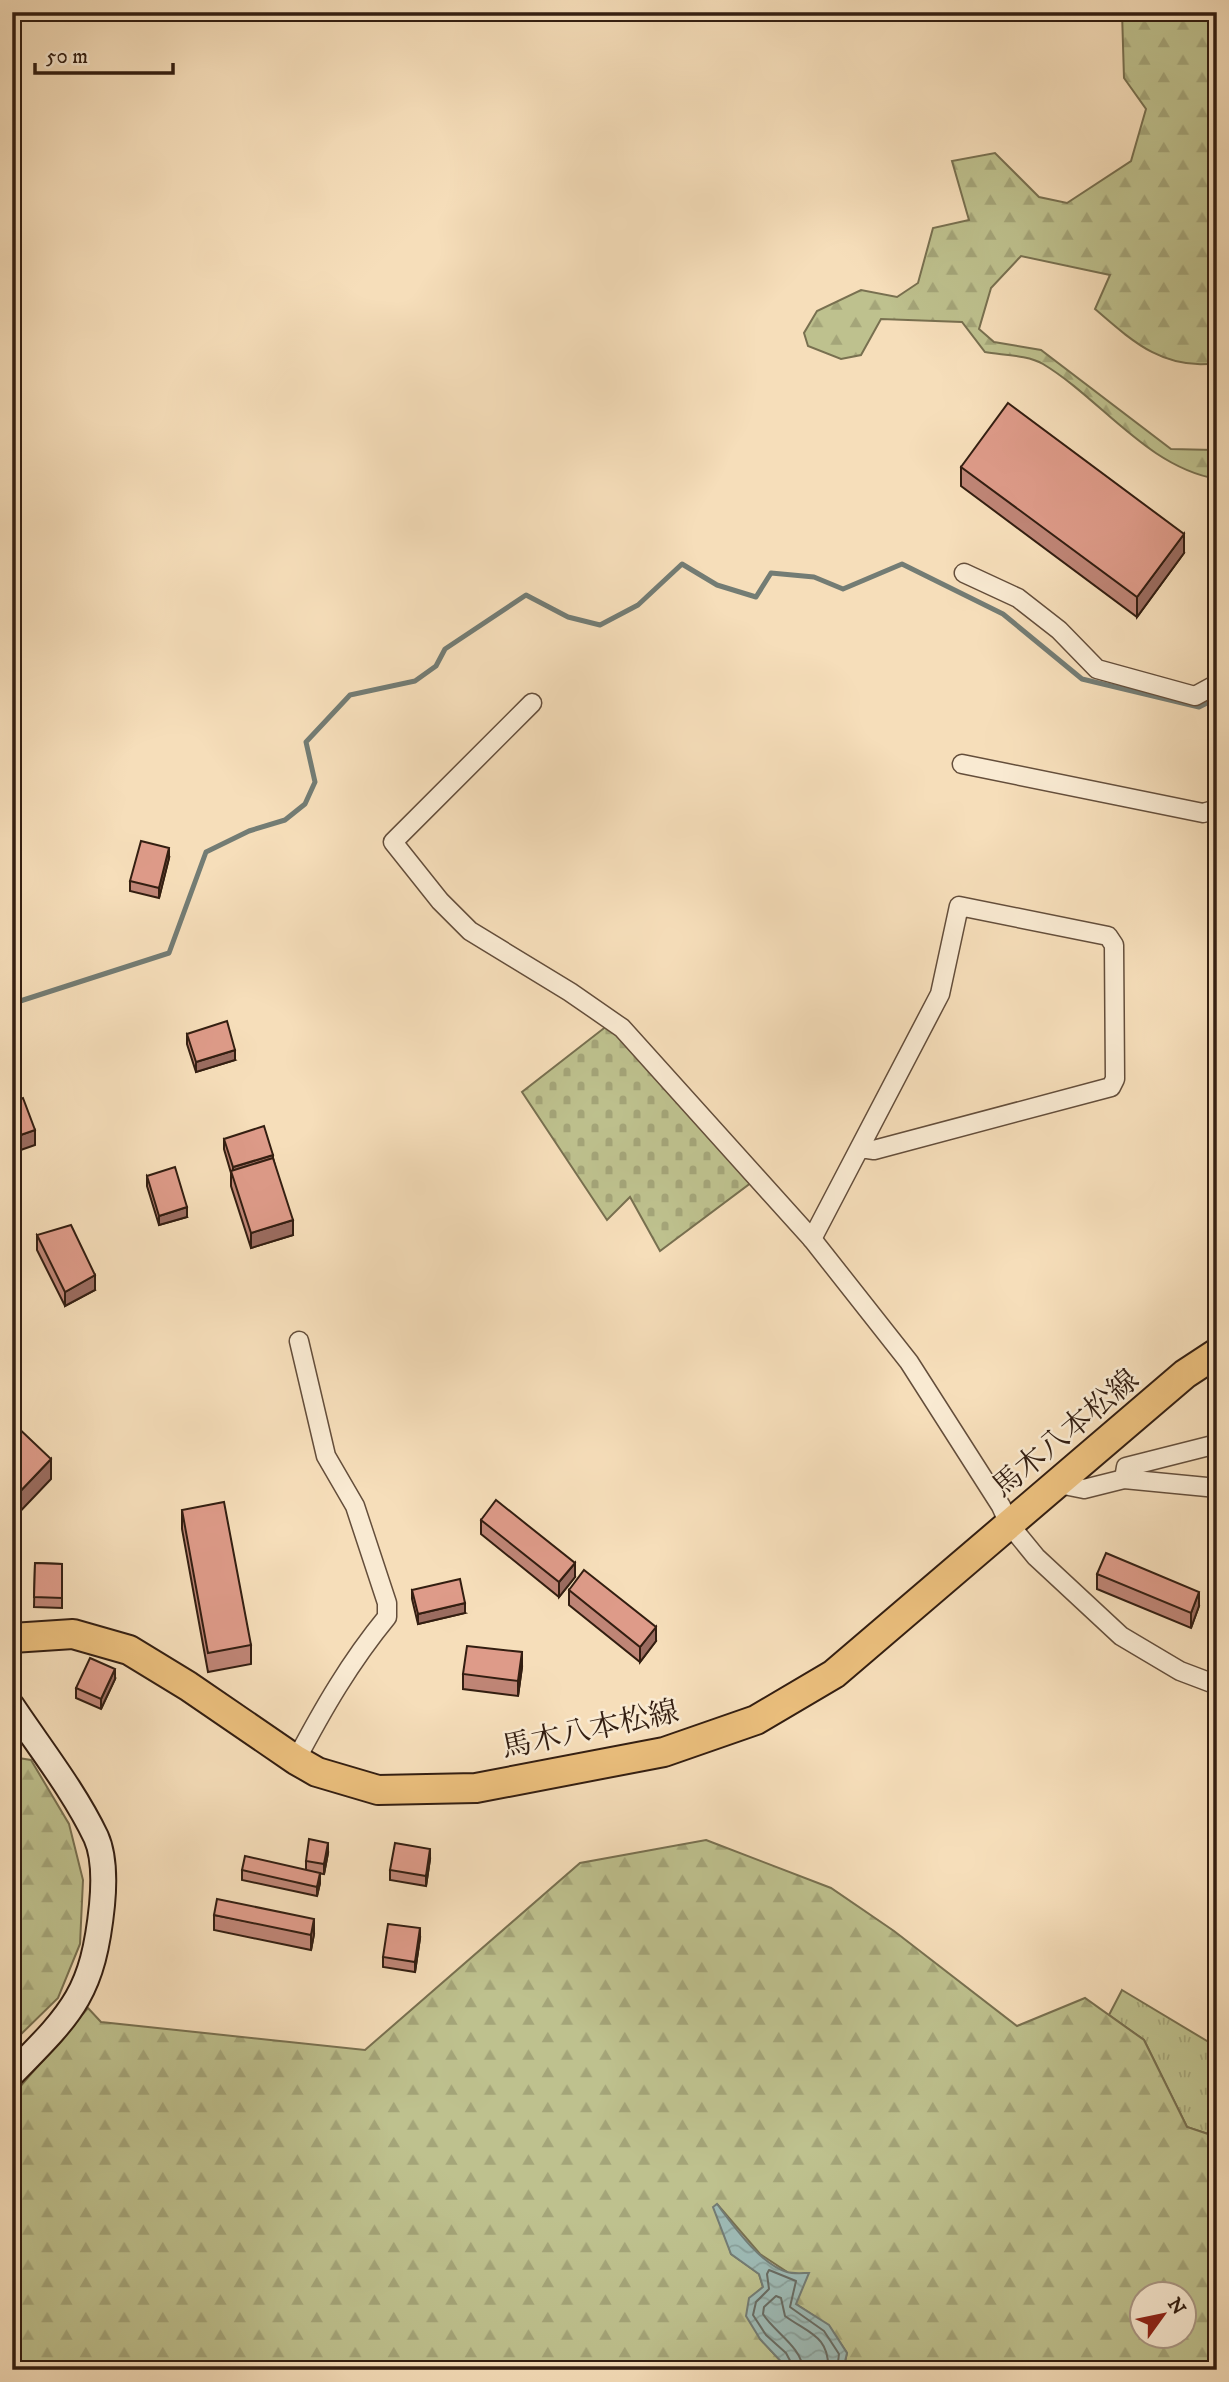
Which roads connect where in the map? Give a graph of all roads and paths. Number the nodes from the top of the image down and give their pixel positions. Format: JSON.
{"nodes":[{"id":1,"x":964,"y":573,"type":"dead end"},
{"id":2,"x":1217,"y":684,"type":"edge"},
{"id":3,"x":533,"y":704,"type":"dead end"},
{"id":4,"x":962,"y":764,"type":"dead end"},
{"id":5,"x":1217,"y":809,"type":"edge"},
{"id":6,"x":861,"y":1148,"type":"junction"},
{"id":7,"x":812,"y":1239,"type":"junction"},
{"id":8,"x":299,"y":1341,"type":"dead end"},
{"id":9,"x":1217,"y":1353,"type":"edge"},
{"id":10,"x":1217,"y":1444,"type":"edge"},
{"id":11,"x":1124,"y":1479,"type":"junction"},
{"id":12,"x":1059,"y":1484,"type":"junction"},
{"id":13,"x":1217,"y":1488,"type":"edge"},
{"id":14,"x":1009,"y":1524,"type":"junction"},
{"id":15,"x":12,"y":1638,"type":"edge"},
{"id":16,"x":1217,"y":1685,"type":"edge"},
{"id":17,"x":12,"y":1706,"type":"edge"},
{"id":18,"x":296,"y":1760,"type":"junction"},
{"id":19,"x":12,"y":2074,"type":"edge"}],
"edges":[{"from":1,"to":2,"type":"street"},
{"from":3,"to":7,"type":"street"},
{"from":4,"to":5,"type":"street"},
{"from":6,"to":6,"type":"street"},
{"from":6,"to":7,"type":"street"},
{"from":7,"to":14,"type":"street"},
{"from":8,"to":18,"type":"street"},
{"from":9,"to":12,"type":"main road","name":"馬木八本松線"},
{"from":10,"to":11,"type":"street"},
{"from":11,"to":12,"type":"street"},
{"from":11,"to":13,"type":"street"},
{"from":12,"to":14,"type":"main road","name":"馬木八本松線"},
{"from":14,"to":16,"type":"street"},
{"from":14,"to":18,"type":"main road","name":"馬木八本松線"},
{"from":15,"to":18,"type":"main road","name":"馬木八本松線"},
{"from":17,"to":19,"type":"street"}]}
